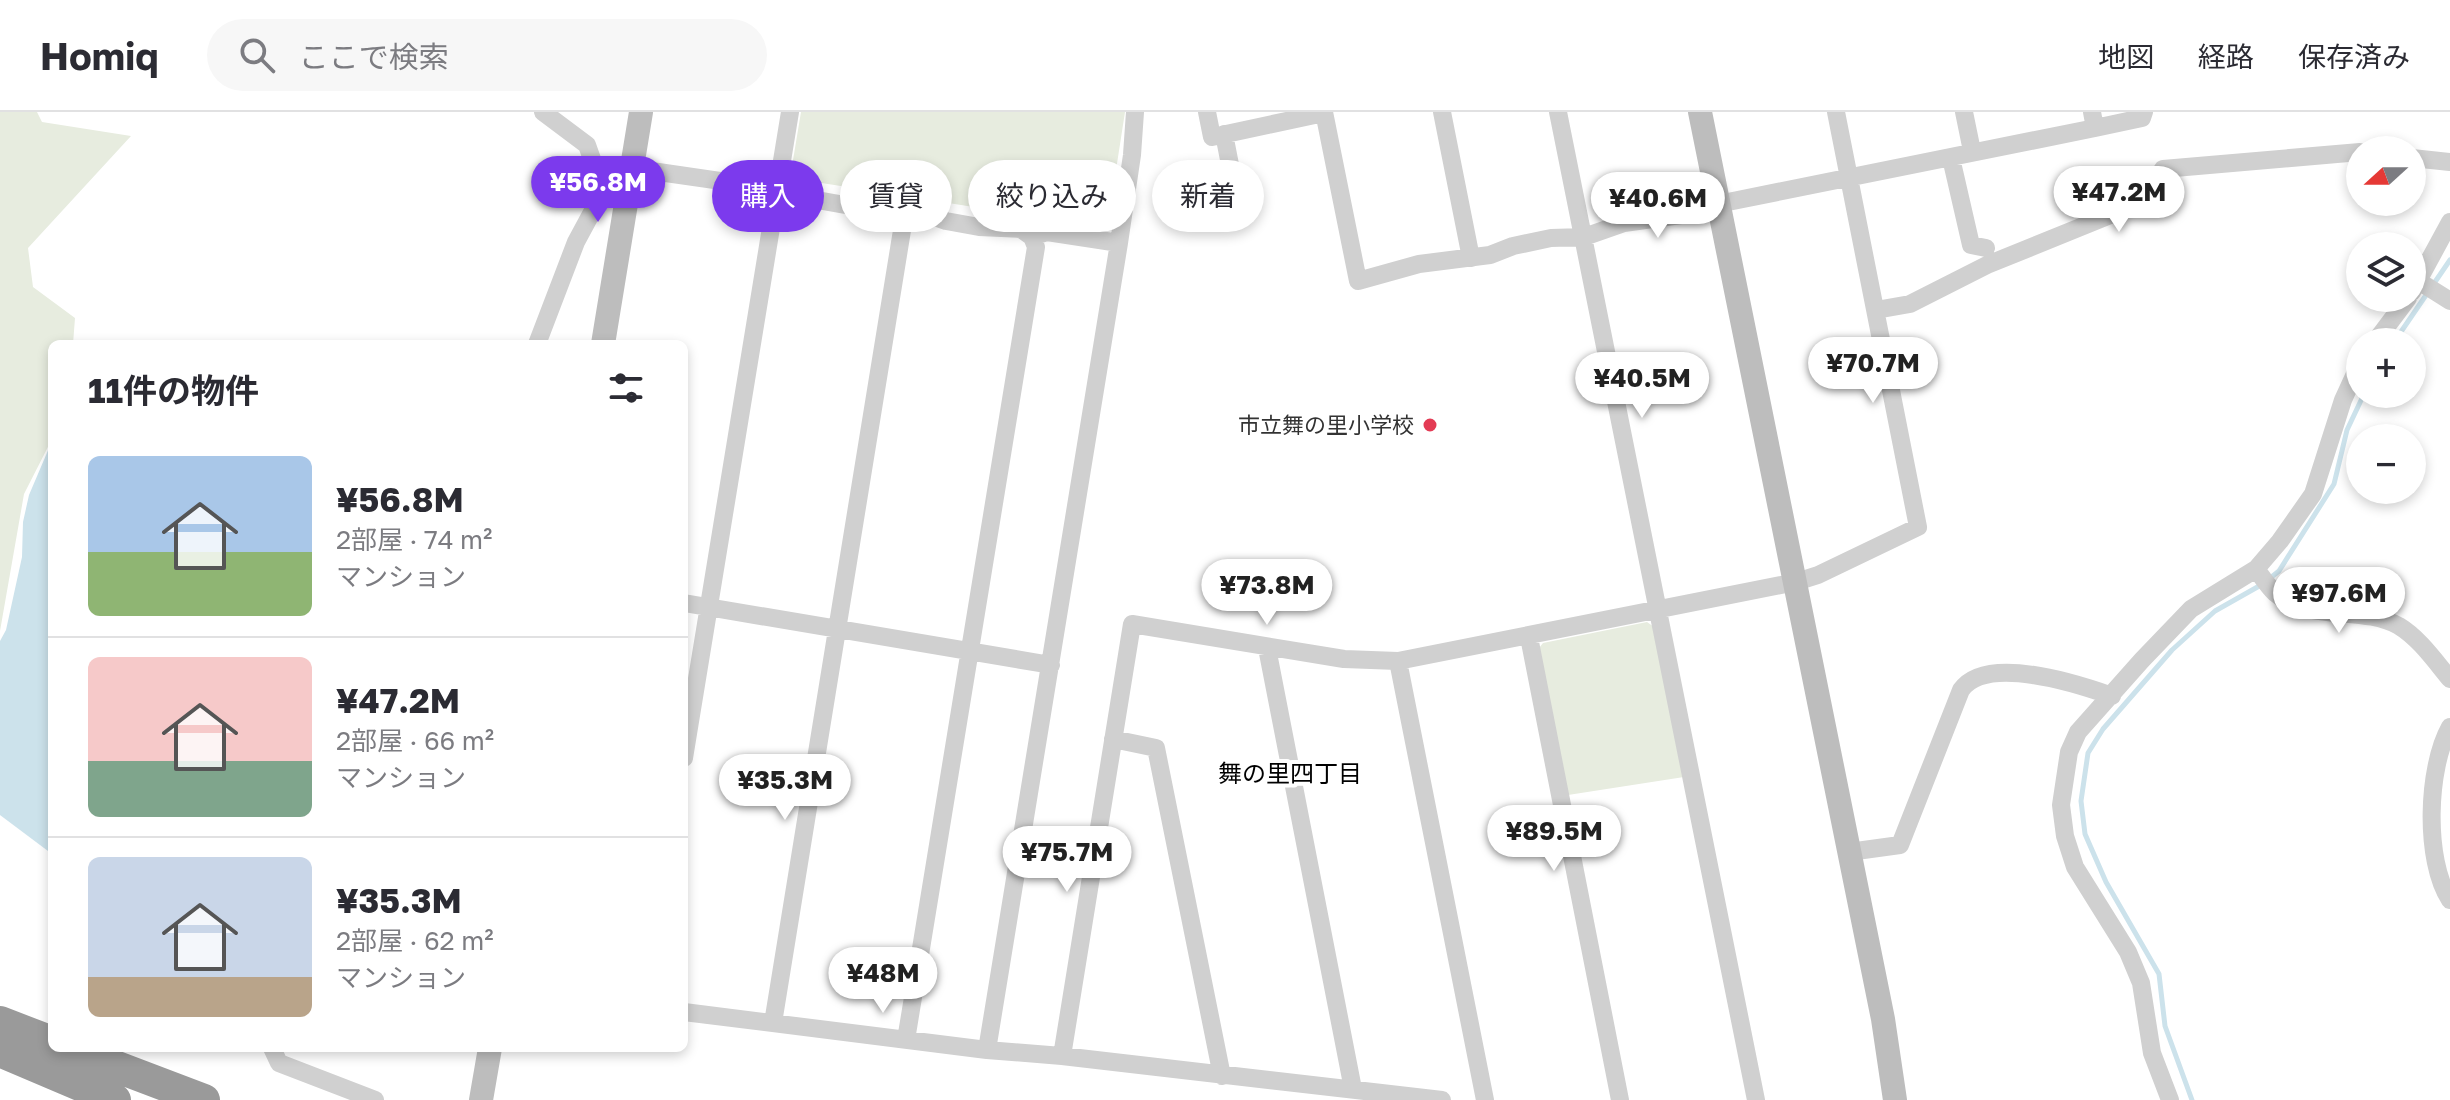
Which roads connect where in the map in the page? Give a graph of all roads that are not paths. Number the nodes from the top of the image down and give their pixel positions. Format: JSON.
{"nodes":[{"id":1,"x":543,"y":112,"type":"edge"},
{"id":2,"x":641,"y":112,"type":"edge"},
{"id":3,"x":790,"y":112,"type":"edge"},
{"id":4,"x":1135,"y":112,"type":"edge"},
{"id":5,"x":1207,"y":112,"type":"edge"},
{"id":6,"x":1324,"y":112,"type":"edge"},
{"id":7,"x":1442,"y":112,"type":"edge"},
{"id":8,"x":1558,"y":112,"type":"edge"},
{"id":9,"x":1700,"y":112,"type":"edge"},
{"id":10,"x":1836,"y":112,"type":"edge"},
{"id":11,"x":1964,"y":112,"type":"edge"},
{"id":12,"x":2144,"y":112,"type":"edge"},
{"id":13,"x":2094,"y":120,"type":"edge"},
{"id":14,"x":1224,"y":134,"type":"junction"},
{"id":15,"x":1972,"y":151,"type":"junction"},
{"id":16,"x":2346,"y":153,"type":"edge"},
{"id":17,"x":1951,"y":158,"type":"junction"},
{"id":18,"x":2426,"y":159,"type":"edge"},
{"id":19,"x":781,"y":160,"type":"edge"},
{"id":20,"x":1229,"y":160,"type":"edge"},
{"id":21,"x":2450,"y":162,"type":"edge"},
{"id":22,"x":631,"y":168,"type":"junction"},
{"id":23,"x":1849,"y":178,"type":"junction"},
{"id":24,"x":712,"y":180,"type":"edge"},
{"id":25,"x":1718,"y":204,"type":"junction"},
{"id":26,"x":952,"y":222,"type":"edge"},
{"id":27,"x":2450,"y":222,"type":"edge"},
{"id":28,"x":769,"y":232,"type":"edge"},
{"id":29,"x":902,"y":232,"type":"edge"},
{"id":30,"x":1032,"y":237,"type":"junction"},
{"id":31,"x":1584,"y":237,"type":"junction"},
{"id":32,"x":1119,"y":243,"type":"junction"},
{"id":33,"x":1986,"y":248,"type":"dead end"},
{"id":34,"x":1471,"y":258,"type":"junction"},
{"id":35,"x":2426,"y":268,"type":"edge"},
{"id":36,"x":2426,"y":291,"type":"edge"},
{"id":37,"x":2450,"y":301,"type":"edge"},
{"id":38,"x":1876,"y":310,"type":"junction"},
{"id":39,"x":539,"y":340,"type":"edge"},
{"id":40,"x":604,"y":340,"type":"edge"},
{"id":41,"x":2346,"y":393,"type":"edge"},
{"id":42,"x":2256,"y":569,"type":"junction"},
{"id":43,"x":1796,"y":582,"type":"junction"},
{"id":44,"x":688,"y":604,"type":"edge"},
{"id":45,"x":708,"y":607,"type":"junction"},
{"id":46,"x":1659,"y":610,"type":"junction"},
{"id":47,"x":838,"y":629,"type":"junction"},
{"id":48,"x":1529,"y":637,"type":"junction"},
{"id":49,"x":1267,"y":648,"type":"junction"},
{"id":50,"x":970,"y":650,"type":"junction"},
{"id":51,"x":1398,"y":661,"type":"junction"},
{"id":52,"x":1051,"y":665,"type":"junction"},
{"id":53,"x":2450,"y":679,"type":"edge"},
{"id":54,"x":2112,"y":696,"type":"junction"},
{"id":55,"x":2450,"y":727,"type":"edge"},
{"id":56,"x":688,"y":733,"type":"edge"},
{"id":57,"x":1113,"y":739,"type":"junction"},
{"id":58,"x":1849,"y":852,"type":"junction"},
{"id":59,"x":2450,"y":900,"type":"edge"},
{"id":60,"x":688,"y":1012,"type":"edge"},
{"id":61,"x":0,"y":1022,"type":"edge"},
{"id":62,"x":773,"y":1023,"type":"junction"},
{"id":63,"x":48,"y":1040,"type":"edge"},
{"id":64,"x":906,"y":1040,"type":"junction"},
{"id":65,"x":987,"y":1050,"type":"junction"},
{"id":66,"x":0,"y":1051,"type":"edge"},
{"id":67,"x":78,"y":1052,"type":"edge"},
{"id":68,"x":274,"y":1052,"type":"edge"},
{"id":69,"x":489,"y":1052,"type":"edge"},
{"id":70,"x":1062,"y":1056,"type":"junction"},
{"id":71,"x":1222,"y":1076,"type":"junction"},
{"id":72,"x":1353,"y":1089,"type":"junction"},
{"id":73,"x":115,"y":1100,"type":"edge"},
{"id":74,"x":204,"y":1100,"type":"edge"},
{"id":75,"x":375,"y":1100,"type":"edge"},
{"id":76,"x":481,"y":1100,"type":"edge"},
{"id":77,"x":1442,"y":1100,"type":"edge"},
{"id":78,"x":1485,"y":1100,"type":"edge"},
{"id":79,"x":1620,"y":1100,"type":"edge"},
{"id":80,"x":1756,"y":1100,"type":"edge"},
{"id":81,"x":1895,"y":1100,"type":"edge"},
{"id":82,"x":2170,"y":1100,"type":"edge"}],
"edges":[{"from":1,"to":39,"type":"street"},
{"from":2,"to":22,"type":"street"},
{"from":3,"to":19,"type":"street"},
{"from":4,"to":32,"type":"street"},
{"from":5,"to":14,"type":"street"},
{"from":6,"to":14,"type":"street"},
{"from":6,"to":34,"type":"street"},
{"from":7,"to":34,"type":"street"},
{"from":8,"to":31,"type":"street"},
{"from":9,"to":25,"type":"street"},
{"from":10,"to":23,"type":"street"},
{"from":11,"to":15,"type":"street"},
{"from":12,"to":13,"type":"street"},
{"from":13,"to":15,"type":"street"},
{"from":14,"to":20,"type":"street"},
{"from":15,"to":17,"type":"street"},
{"from":16,"to":38,"type":"street"},
{"from":17,"to":23,"type":"street"},
{"from":17,"to":33,"type":"street"},
{"from":18,"to":21,"type":"street"},
{"from":22,"to":24,"type":"street"},
{"from":22,"to":40,"type":"street"},
{"from":23,"to":25,"type":"street"},
{"from":23,"to":38,"type":"street"},
{"from":25,"to":31,"type":"street"},
{"from":25,"to":43,"type":"street"},
{"from":26,"to":30,"type":"street"},
{"from":27,"to":35,"type":"street"},
{"from":28,"to":45,"type":"street"},
{"from":29,"to":47,"type":"street"},
{"from":30,"to":32,"type":"street"},
{"from":30,"to":50,"type":"street"},
{"from":31,"to":34,"type":"street"},
{"from":31,"to":46,"type":"street"},
{"from":32,"to":52,"type":"street"},
{"from":36,"to":37,"type":"street"},
{"from":38,"to":43,"type":"street"},
{"from":41,"to":42,"type":"street"},
{"from":42,"to":53,"type":"street"},
{"from":42,"to":54,"type":"street"},
{"from":43,"to":46,"type":"street"},
{"from":43,"to":58,"type":"street"},
{"from":44,"to":45,"type":"street"},
{"from":45,"to":47,"type":"street"},
{"from":45,"to":56,"type":"street"},
{"from":46,"to":48,"type":"street"},
{"from":46,"to":80,"type":"street"},
{"from":47,"to":50,"type":"street"},
{"from":47,"to":62,"type":"street"},
{"from":48,"to":51,"type":"street"},
{"from":48,"to":79,"type":"street"},
{"from":49,"to":51,"type":"street"},
{"from":49,"to":57,"type":"street"},
{"from":49,"to":72,"type":"street"},
{"from":50,"to":52,"type":"street"},
{"from":50,"to":64,"type":"street"},
{"from":51,"to":78,"type":"street"},
{"from":52,"to":65,"type":"street"},
{"from":54,"to":58,"type":"street"},
{"from":54,"to":82,"type":"street"},
{"from":55,"to":59,"type":"street"},
{"from":57,"to":70,"type":"street"},
{"from":57,"to":71,"type":"street"},
{"from":58,"to":81,"type":"street"},
{"from":60,"to":62,"type":"street"},
{"from":61,"to":63,"type":"highway"},
{"from":62,"to":64,"type":"street"},
{"from":64,"to":65,"type":"street"},
{"from":65,"to":70,"type":"street"},
{"from":66,"to":73,"type":"highway"},
{"from":67,"to":74,"type":"highway"},
{"from":68,"to":75,"type":"street"},
{"from":69,"to":76,"type":"street"},
{"from":70,"to":71,"type":"street"},
{"from":71,"to":72,"type":"street"},
{"from":72,"to":77,"type":"street"}]}
